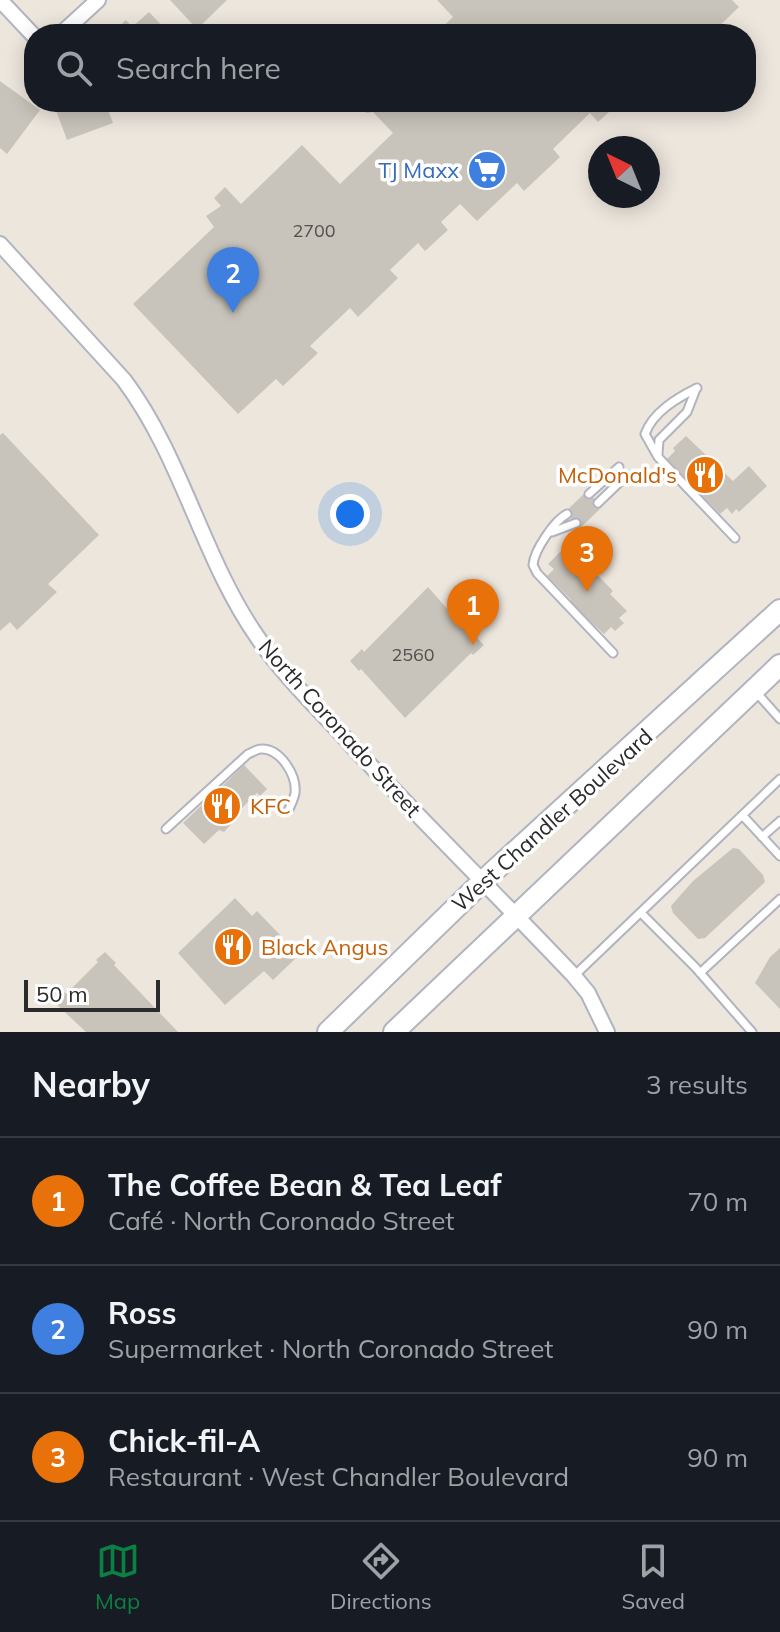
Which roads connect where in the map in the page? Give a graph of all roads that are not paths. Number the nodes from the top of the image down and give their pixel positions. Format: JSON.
{"nodes":[{"id":1,"x":0,"y":0,"type":"edge"},
{"id":2,"x":98,"y":0,"type":"edge"},
{"id":3,"x":72,"y":24,"type":"edge"},
{"id":4,"x":24,"y":25,"type":"edge"},
{"id":5,"x":0,"y":244,"type":"edge"},
{"id":6,"x":658,"y":457,"type":"junction"},
{"id":7,"x":619,"y":467,"type":"dead end"},
{"id":8,"x":627,"y":475,"type":"dead end"},
{"id":9,"x":589,"y":494,"type":"dead end"},
{"id":10,"x":598,"y":503,"type":"dead end"},
{"id":11,"x":567,"y":514,"type":"dead end"},
{"id":12,"x":576,"y":523,"type":"dead end"},
{"id":13,"x":552,"y":532,"type":"junction"},
{"id":14,"x":735,"y":538,"type":"dead end"},
{"id":15,"x":780,"y":610,"type":"edge"},
{"id":16,"x":613,"y":653,"type":"dead end"},
{"id":17,"x":780,"y":665,"type":"edge"},
{"id":18,"x":754,"y":690,"type":"junction"},
{"id":19,"x":780,"y":719,"type":"edge"},
{"id":20,"x":780,"y":779,"type":"edge"},
{"id":21,"x":288,"y":811,"type":"dead end"},
{"id":22,"x":743,"y":816,"type":"junction"},
{"id":23,"x":780,"y":821,"type":"edge"},
{"id":24,"x":166,"y":829,"type":"dead end"},
{"id":25,"x":762,"y":837,"type":"junction"},
{"id":26,"x":780,"y":856,"type":"edge"},
{"id":27,"x":483,"y":881,"type":"junction"},
{"id":28,"x":780,"y":899,"type":"edge"},
{"id":29,"x":641,"y":913,"type":"junction"},
{"id":30,"x":517,"y":916,"type":"junction"},
{"id":31,"x":700,"y":973,"type":"junction"},
{"id":32,"x":574,"y":976,"type":"junction"},
{"id":33,"x":328,"y":1032,"type":"edge"},
{"id":34,"x":394,"y":1032,"type":"edge"},
{"id":35,"x":607,"y":1032,"type":"edge"},
{"id":36,"x":752,"y":1032,"type":"edge"}],
"edges":[{"from":1,"to":4,"type":"street"},
{"from":2,"to":3,"type":"street"},
{"from":5,"to":27,"type":"street","name":"North Coronado Street"},
{"from":6,"to":6,"type":"lane"},
{"from":6,"to":14,"type":"lane"},
{"from":7,"to":9,"type":"lane"},
{"from":8,"to":10,"type":"lane"},
{"from":11,"to":13,"type":"lane"},
{"from":12,"to":13,"type":"lane"},
{"from":13,"to":16,"type":"lane"},
{"from":15,"to":27,"type":"main road","name":"West Chandler Boulevard"},
{"from":17,"to":18,"type":"main road","name":"West Chandler Boulevard"},
{"from":18,"to":19,"type":"lane"},
{"from":18,"to":30,"type":"main road","name":"West Chandler Boulevard"},
{"from":20,"to":22,"type":"lane"},
{"from":21,"to":24,"type":"lane"},
{"from":22,"to":25,"type":"lane"},
{"from":22,"to":29,"type":"lane"},
{"from":23,"to":25,"type":"lane"},
{"from":25,"to":26,"type":"lane"},
{"from":27,"to":30,"type":"street","name":"North Coronado Street"},
{"from":27,"to":33,"type":"main road","name":"West Chandler Boulevard"},
{"from":28,"to":31,"type":"lane"},
{"from":29,"to":31,"type":"lane"},
{"from":29,"to":32,"type":"lane"},
{"from":30,"to":32,"type":"street","name":"North Coronado Street"},
{"from":30,"to":34,"type":"main road","name":"West Chandler Boulevard"},
{"from":31,"to":36,"type":"lane"},
{"from":32,"to":35,"type":"street","name":"North Coronado Street"}]}
